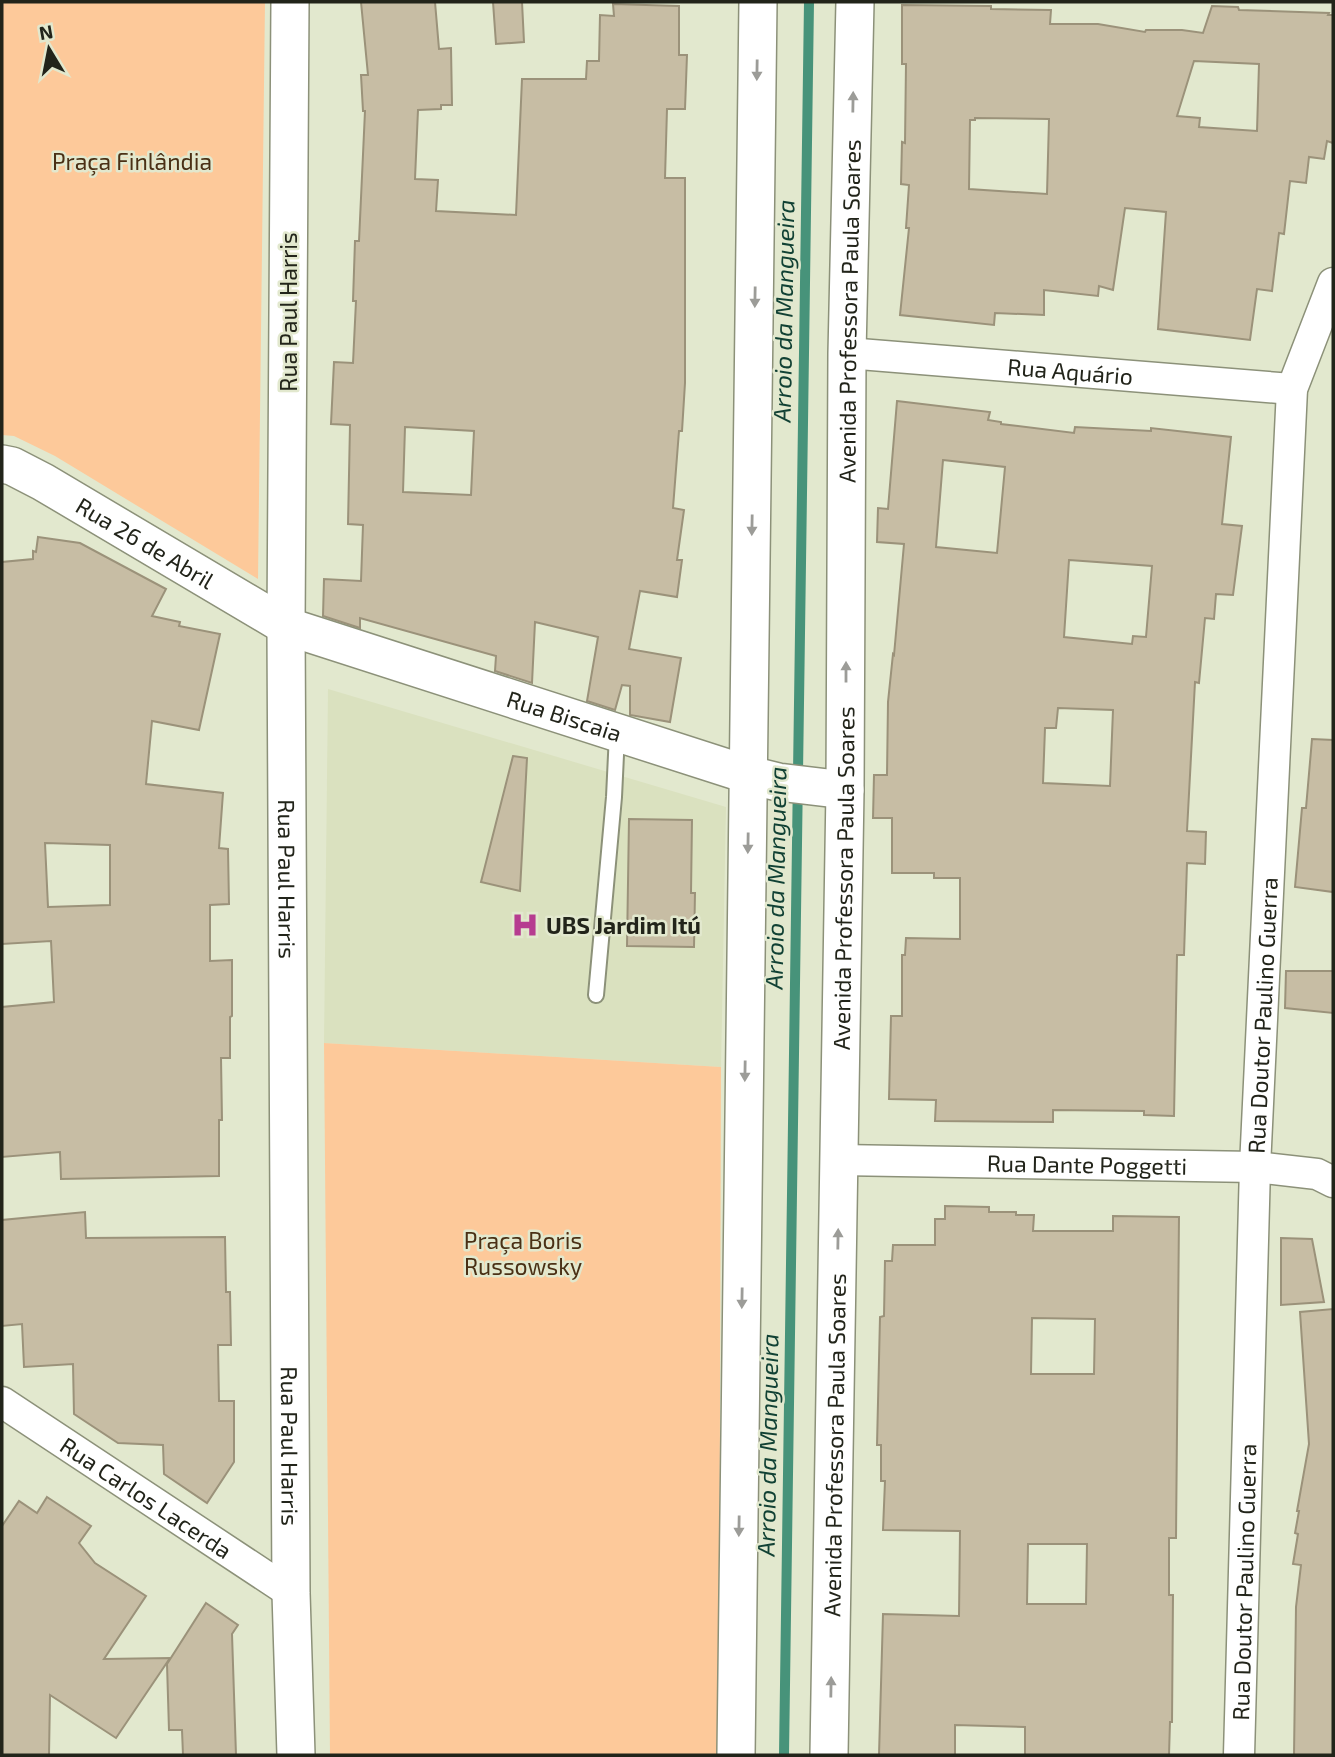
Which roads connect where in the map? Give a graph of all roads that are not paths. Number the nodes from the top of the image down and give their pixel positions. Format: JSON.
{"nodes":[{"id":1,"x":290,"y":2,"type":"edge"},
{"id":2,"x":758,"y":2,"type":"edge"},
{"id":3,"x":855,"y":2,"type":"edge"},
{"id":4,"x":1333,"y":283,"type":"edge"},
{"id":5,"x":847,"y":353,"type":"junction"},
{"id":6,"x":1292,"y":389,"type":"junction"},
{"id":7,"x":2,"y":464,"type":"edge"},
{"id":8,"x":286,"y":626,"type":"junction"},
{"id":9,"x":618,"y":732,"type":"junction"},
{"id":10,"x":764,"y":778,"type":"junction"},
{"id":11,"x":830,"y":787,"type":"junction"},
{"id":12,"x":596,"y":995,"type":"dead end"},
{"id":13,"x":839,"y":1160,"type":"junction"},
{"id":14,"x":1255,"y":1167,"type":"junction"},
{"id":15,"x":1333,"y":1181,"type":"edge"},
{"id":16,"x":2,"y":1402,"type":"edge"},
{"id":17,"x":291,"y":1593,"type":"junction"},
{"id":18,"x":296,"y":1755,"type":"edge"},
{"id":19,"x":736,"y":1755,"type":"edge"},
{"id":20,"x":830,"y":1755,"type":"edge"},
{"id":21,"x":1240,"y":1755,"type":"edge"}],
"edges":[{"from":1,"to":8,"type":"street","name":"Rua Paul Harris"},
{"from":2,"to":10,"type":"street","one_way":true},
{"from":5,"to":3,"type":"street","name":"Avenida Professora Paula Soares","one_way":true},
{"from":4,"to":6,"type":"street","name":"Rua Doutor Paulino Guerra"},
{"from":5,"to":6,"type":"street","name":"Rua Aquário"},
{"from":11,"to":5,"type":"street","name":"Avenida Professora Paula Soares","one_way":true},
{"from":6,"to":14,"type":"street","name":"Rua Doutor Paulino Guerra"},
{"from":7,"to":8,"type":"street","name":"Rua 26 de Abril"},
{"from":8,"to":9,"type":"street","name":"Rua Biscaia"},
{"from":8,"to":17,"type":"street","name":"Rua Paul Harris"},
{"from":9,"to":10,"type":"street","name":"Rua Biscaia"},
{"from":9,"to":12,"type":"lane"},
{"from":10,"to":11,"type":"street","name":"Rua Biscaia"},
{"from":10,"to":19,"type":"street","one_way":true},
{"from":11,"to":13,"type":"street","name":"Avenida Professora Paula Soares"},
{"from":13,"to":14,"type":"street","name":"Rua Dante Poggetti"},
{"from":20,"to":13,"type":"street","name":"Avenida Professora Paula Soares","one_way":true},
{"from":14,"to":15,"type":"street","name":"Rua Dante Poggetti"},
{"from":14,"to":21,"type":"street","name":"Rua Doutor Paulino Guerra"},
{"from":16,"to":17,"type":"street","name":"Rua Carlos Lacerda"},
{"from":17,"to":18,"type":"street","name":"Rua Paul Harris"}]}
